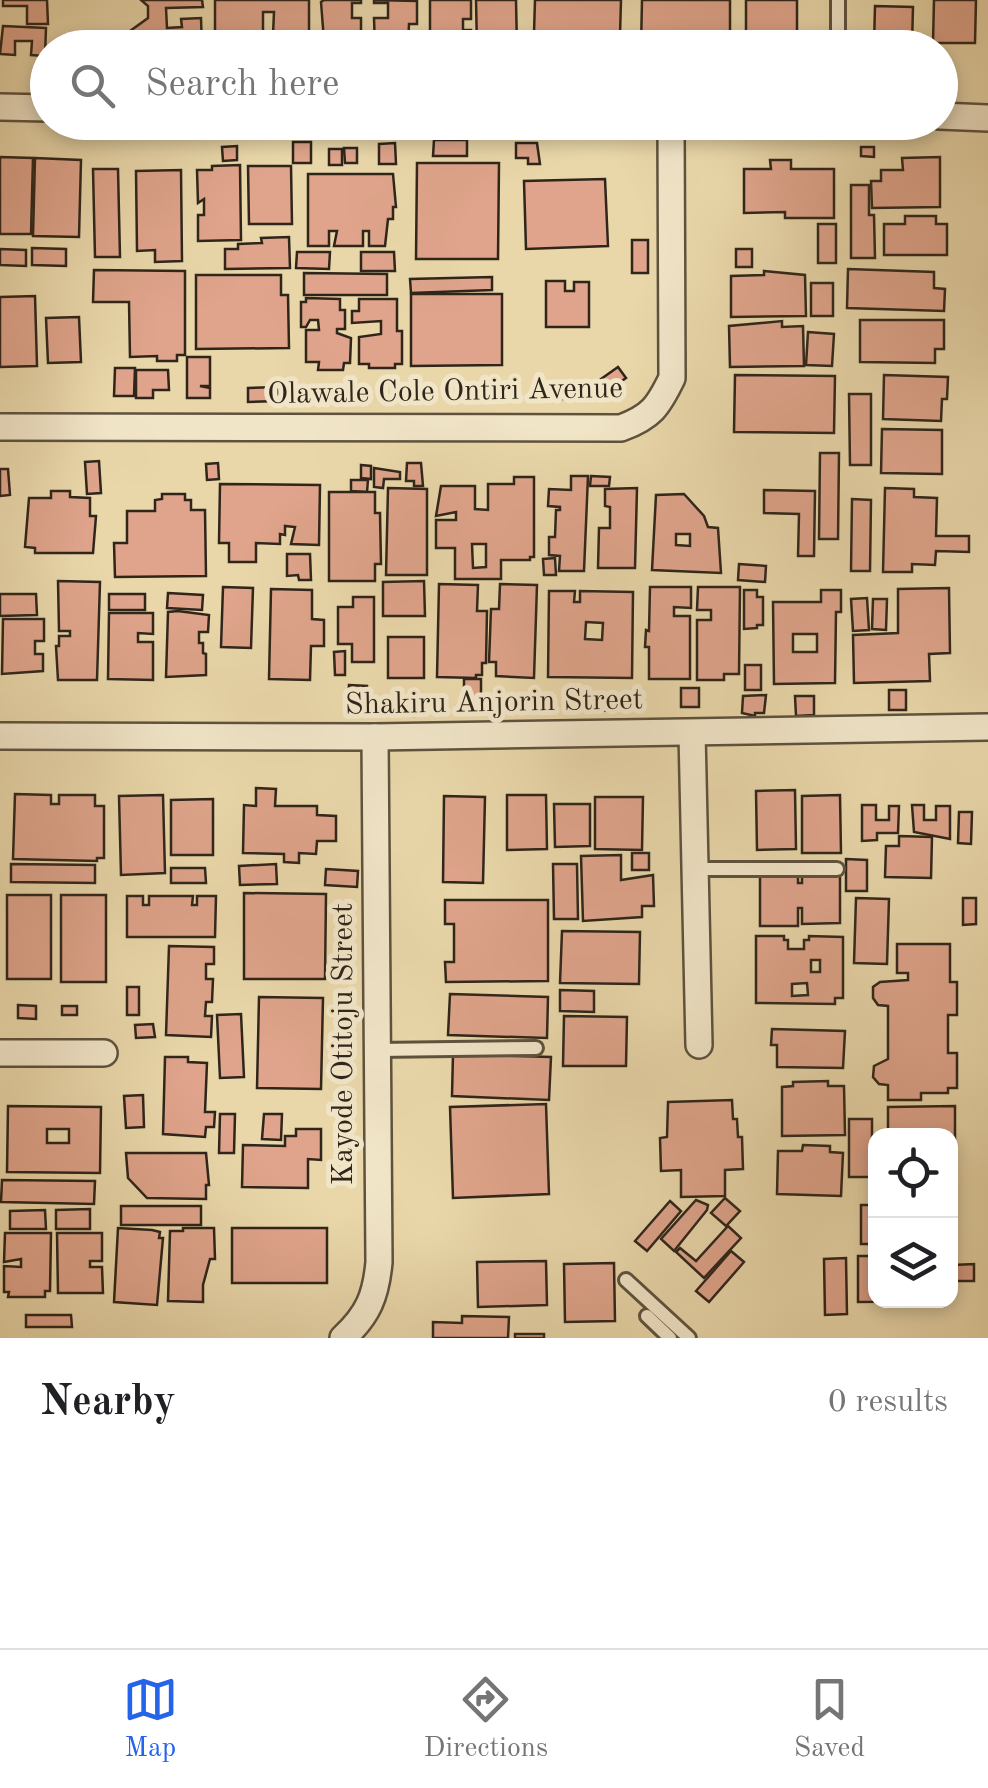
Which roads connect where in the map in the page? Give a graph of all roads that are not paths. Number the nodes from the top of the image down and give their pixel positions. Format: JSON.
{"nodes":[{"id":1,"x":838,"y":0,"type":"edge"},
{"id":2,"x":838,"y":30,"type":"edge"},
{"id":3,"x":0,"y":107,"type":"edge"},
{"id":4,"x":30,"y":108,"type":"edge"},
{"id":5,"x":958,"y":117,"type":"edge"},
{"id":6,"x":988,"y":118,"type":"edge"},
{"id":7,"x":671,"y":140,"type":"edge"},
{"id":8,"x":0,"y":427,"type":"edge"},
{"id":9,"x":988,"y":726,"type":"edge"},
{"id":10,"x":692,"y":733,"type":"junction"},
{"id":11,"x":0,"y":736,"type":"edge"},
{"id":12,"x":375,"y":737,"type":"junction"},
{"id":13,"x":695,"y":869,"type":"junction"},
{"id":14,"x":837,"y":869,"type":"dead end"},
{"id":15,"x":699,"y":1046,"type":"dead end"},
{"id":16,"x":536,"y":1048,"type":"dead end"},
{"id":17,"x":377,"y":1050,"type":"junction"},
{"id":18,"x":0,"y":1053,"type":"edge"},
{"id":19,"x":104,"y":1053,"type":"dead end"},
{"id":20,"x":626,"y":1280,"type":"dead end"},
{"id":21,"x":647,"y":1316,"type":"dead end"},
{"id":22,"x":343,"y":1338,"type":"edge"},
{"id":23,"x":670,"y":1338,"type":"edge"},
{"id":24,"x":689,"y":1338,"type":"edge"}],
"edges":[{"from":1,"to":2,"type":"lane"},
{"from":3,"to":4,"type":"street"},
{"from":5,"to":6,"type":"street"},
{"from":7,"to":8,"type":"street","name":"Olawale Cole Ontiri Avenue"},
{"from":9,"to":10,"type":"street","name":"Shakiru Anjorin Street"},
{"from":10,"to":12,"type":"street","name":"Shakiru Anjorin Street"},
{"from":10,"to":13,"type":"street"},
{"from":11,"to":12,"type":"street","name":"Shakiru Anjorin Street"},
{"from":12,"to":17,"type":"street","name":"Kayode Otitoju Street"},
{"from":13,"to":14,"type":"lane"},
{"from":13,"to":15,"type":"street"},
{"from":16,"to":17,"type":"lane"},
{"from":17,"to":22,"type":"street","name":"Kayode Otitoju Street"},
{"from":18,"to":19,"type":"street"},
{"from":20,"to":24,"type":"lane"},
{"from":21,"to":23,"type":"lane"}]}
